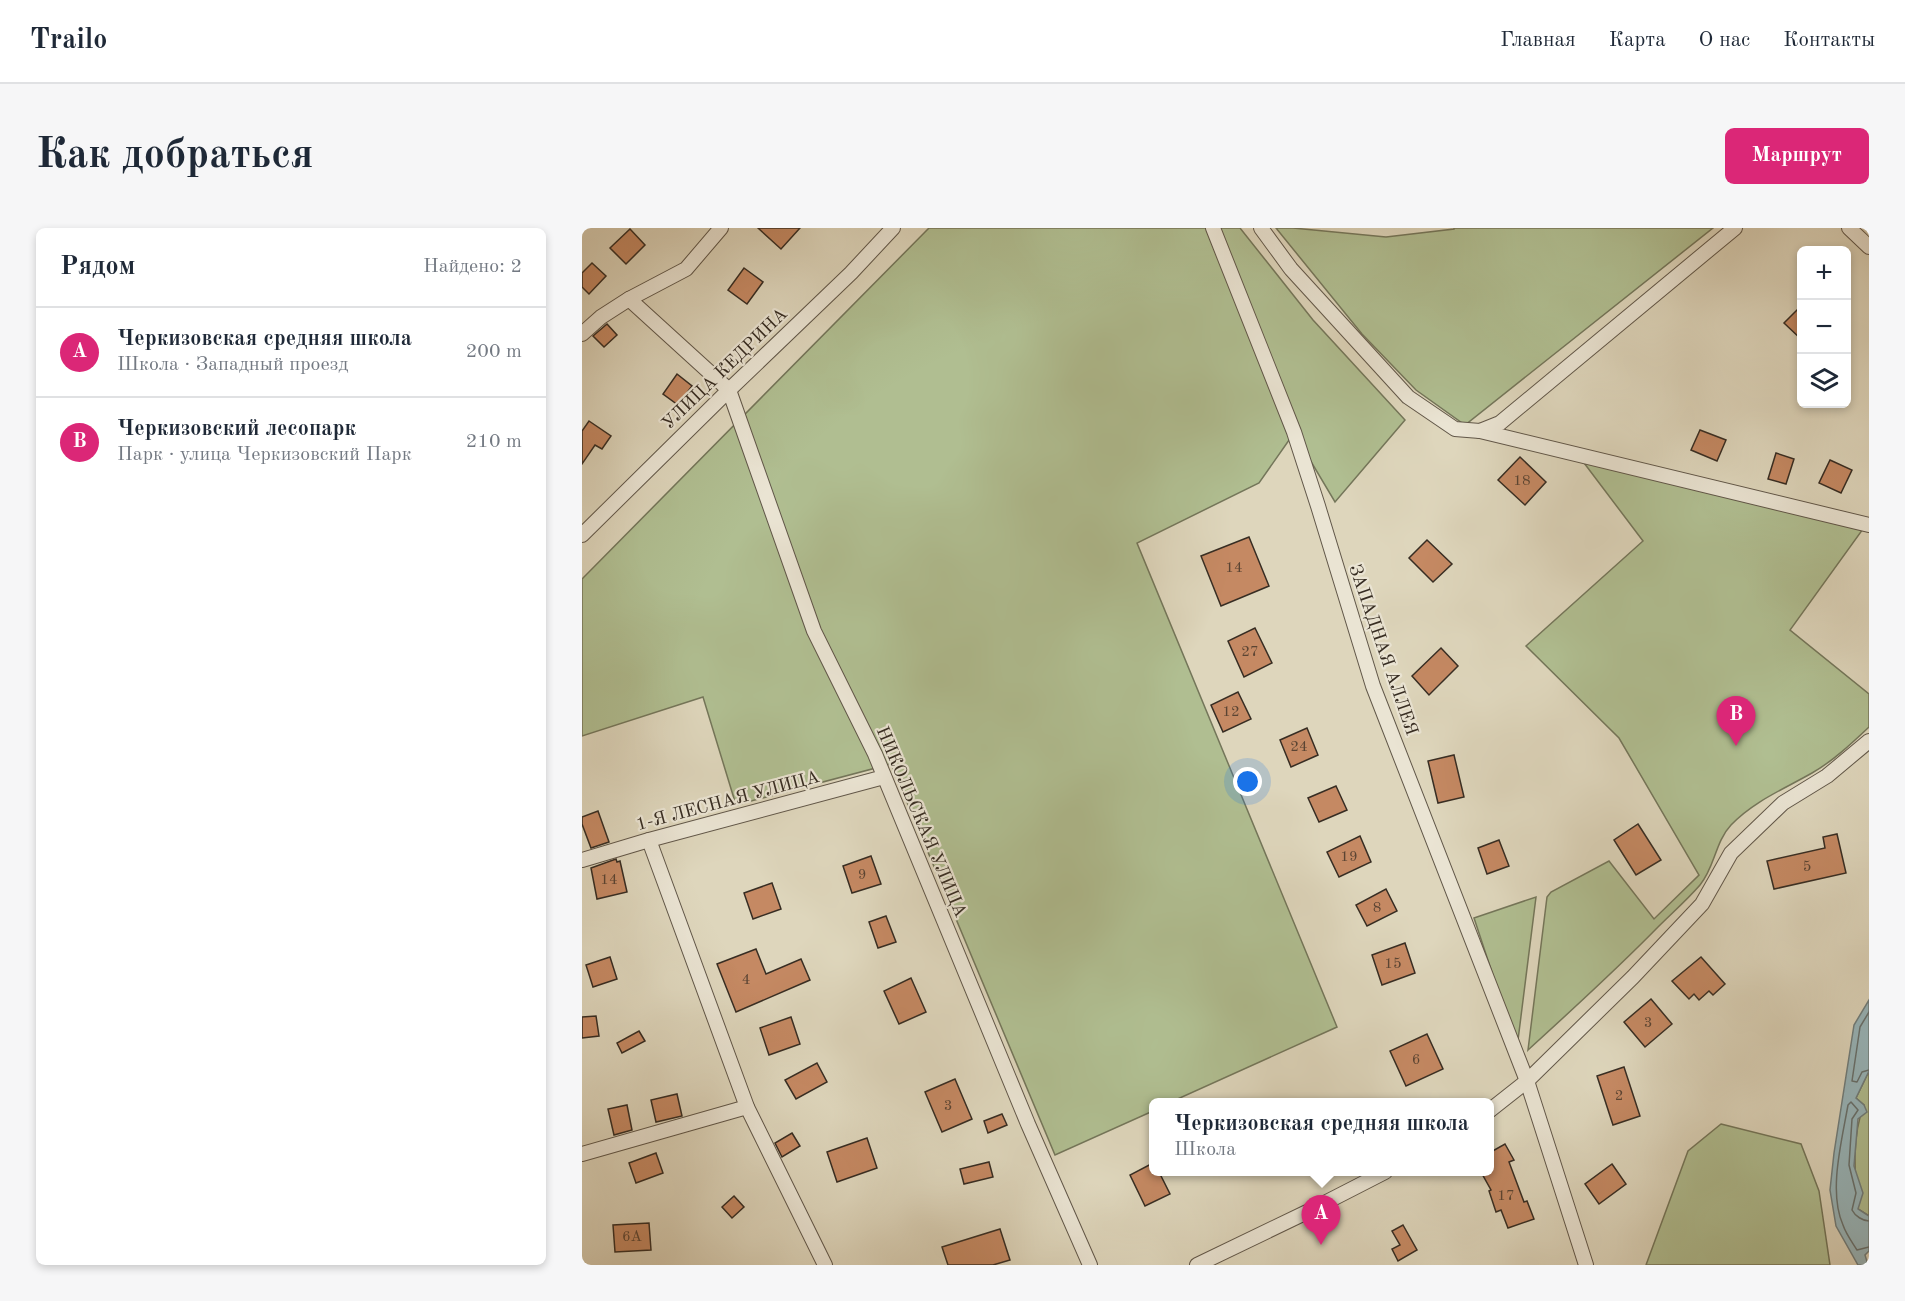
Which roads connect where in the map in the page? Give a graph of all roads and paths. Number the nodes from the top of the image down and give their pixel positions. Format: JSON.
{"nodes":[{"id":1,"x":721,"y":228,"type":"edge"},
{"id":2,"x":893,"y":228,"type":"edge"},
{"id":3,"x":1213,"y":228,"type":"edge"},
{"id":4,"x":1260,"y":228,"type":"edge"},
{"id":5,"x":1735,"y":228,"type":"edge"},
{"id":6,"x":1849,"y":228,"type":"edge"},
{"id":7,"x":1869,"y":248,"type":"edge"},
{"id":8,"x":629,"y":299,"type":"junction"},
{"id":9,"x":582,"y":334,"type":"edge"},
{"id":10,"x":729,"y":390,"type":"junction"},
{"id":11,"x":1480,"y":431,"type":"junction"},
{"id":12,"x":1869,"y":525,"type":"edge"},
{"id":13,"x":582,"y":535,"type":"edge"},
{"id":14,"x":1869,"y":741,"type":"edge"},
{"id":15,"x":884,"y":777,"type":"junction"},
{"id":16,"x":649,"y":840,"type":"junction"},
{"id":17,"x":582,"y":860,"type":"edge"},
{"id":18,"x":1527,"y":1081,"type":"junction"},
{"id":19,"x":747,"y":1107,"type":"junction"},
{"id":20,"x":1494,"y":1107,"type":"edge"},
{"id":21,"x":582,"y":1154,"type":"edge"},
{"id":22,"x":1377,"y":1176,"type":"edge"},
{"id":23,"x":825,"y":1265,"type":"edge"},
{"id":24,"x":1090,"y":1265,"type":"edge"},
{"id":25,"x":1197,"y":1265,"type":"edge"},
{"id":26,"x":1586,"y":1265,"type":"edge"}],
"edges":[{"from":1,"to":8,"type":"street"},
{"from":2,"to":10,"type":"street","name":"УЛИЦА КЕДРИНА"},
{"from":3,"to":18,"type":"street","name":"ЗАПАДНАЯ АЛЛЕЯ"},
{"from":4,"to":11,"type":"street"},
{"from":5,"to":11,"type":"street"},
{"from":6,"to":7,"type":"street"},
{"from":8,"to":9,"type":"street"},
{"from":8,"to":10,"type":"street"},
{"from":10,"to":13,"type":"street","name":"УЛИЦА КЕДРИНА"},
{"from":10,"to":15,"type":"street","name":"НИКОЛЬСКАЯ УЛИЦА"},
{"from":11,"to":12,"type":"street"},
{"from":14,"to":18,"type":"street"},
{"from":15,"to":16,"type":"street","name":"1-Я ЛЕСНАЯ УЛИЦА"},
{"from":15,"to":24,"type":"street","name":"НИКОЛЬСКАЯ УЛИЦА"},
{"from":16,"to":17,"type":"street","name":"1-Я ЛЕСНАЯ УЛИЦА"},
{"from":16,"to":19,"type":"street"},
{"from":18,"to":20,"type":"street"},
{"from":18,"to":26,"type":"street","name":"ЗАПАДНАЯ АЛЛЕЯ"},
{"from":19,"to":21,"type":"street"},
{"from":19,"to":23,"type":"street"},
{"from":22,"to":25,"type":"street"}]}
